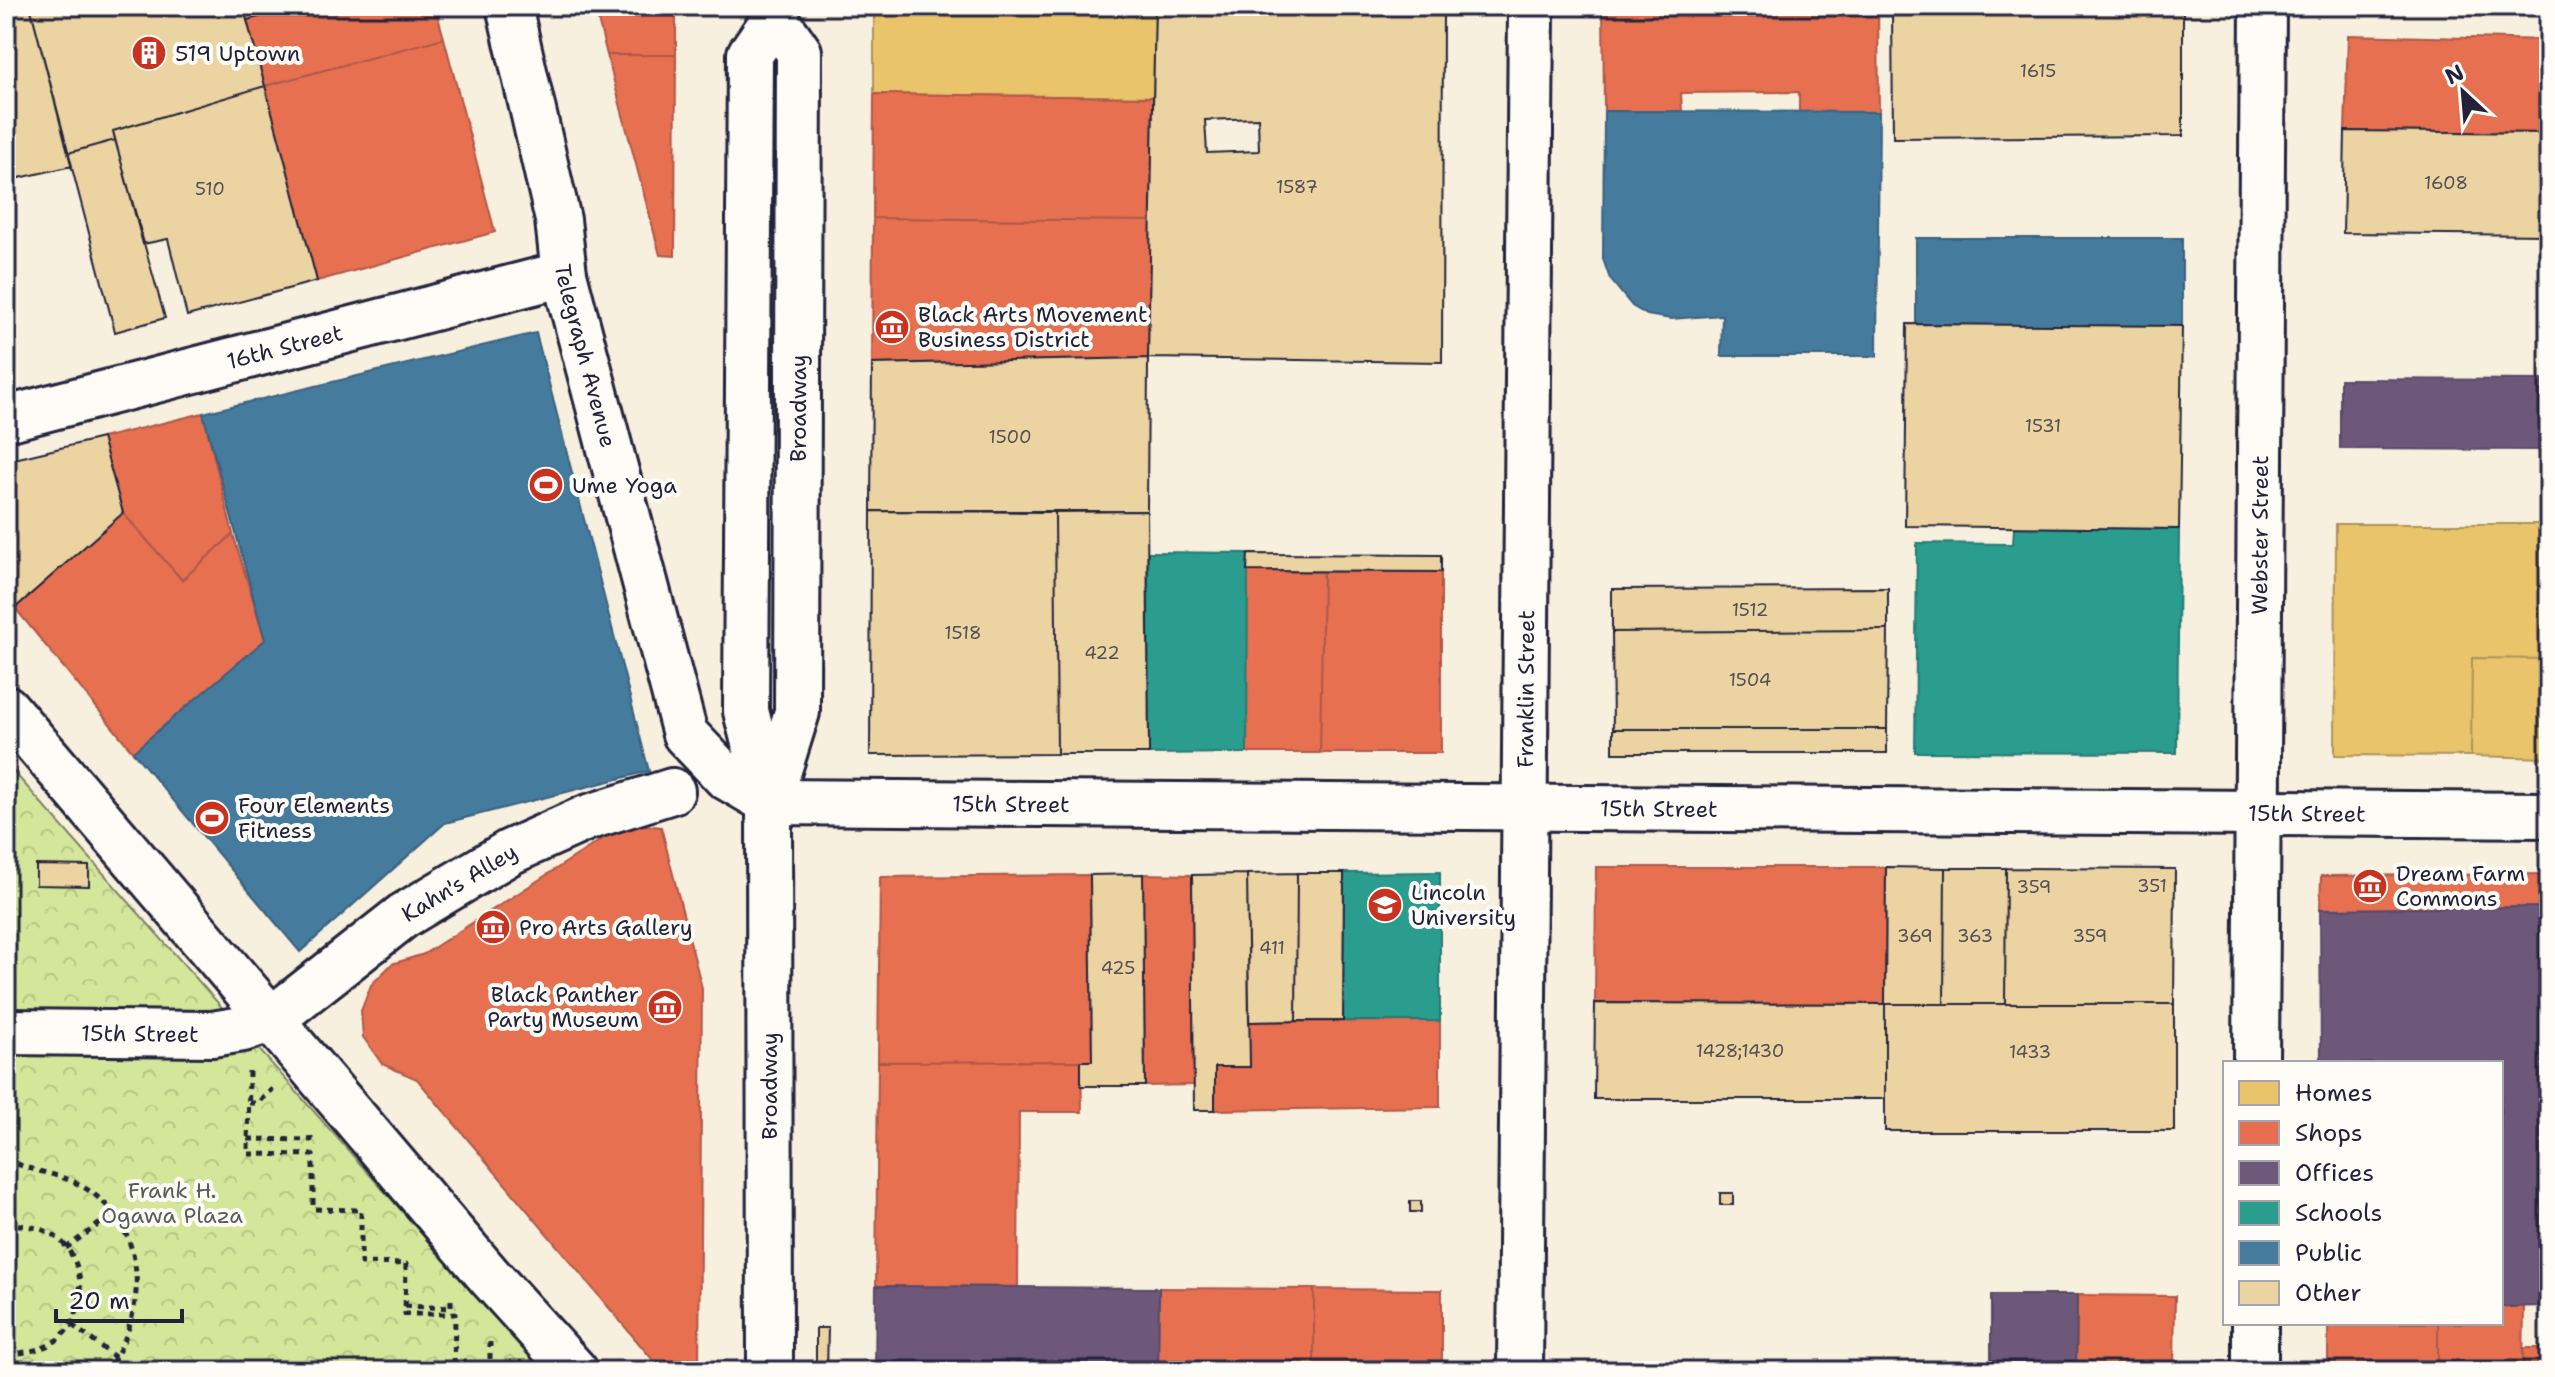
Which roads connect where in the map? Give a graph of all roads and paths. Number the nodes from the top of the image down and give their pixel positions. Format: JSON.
{"nodes":[{"id":1,"x":509,"y":6,"type":"edge"},
{"id":2,"x":1531,"y":6,"type":"edge"},
{"id":3,"x":2263,"y":6,"type":"edge"},
{"id":4,"x":775,"y":12,"type":"edge"},
{"id":5,"x":564,"y":274,"type":"junction"},
{"id":6,"x":6,"y":419,"type":"edge"},
{"id":7,"x":6,"y":708,"type":"edge"},
{"id":8,"x":672,"y":791,"type":"dead end"},
{"id":9,"x":769,"y":802,"type":"junction"},
{"id":10,"x":1524,"y":808,"type":"junction"},
{"id":11,"x":2258,"y":813,"type":"junction"},
{"id":12,"x":2549,"y":815,"type":"edge"},
{"id":13,"x":272,"y":1019,"type":"junction"},
{"id":14,"x":6,"y":1032,"type":"edge"},
{"id":15,"x":2256,"y":1061,"type":"edge"},
{"id":16,"x":237,"y":1069,"type":"dead end"},
{"id":17,"x":341,"y":1100,"type":"junction"},
{"id":18,"x":249,"y":1103,"type":"junction"},
{"id":19,"x":257,"y":1103,"type":"dead end"},
{"id":20,"x":248,"y":1139,"type":"junction"},
{"id":21,"x":313,"y":1155,"type":"junction"},
{"id":22,"x":327,"y":1155,"type":"dead end"},
{"id":23,"x":6,"y":1158,"type":"edge"},
{"id":24,"x":361,"y":1210,"type":"junction"},
{"id":25,"x":376,"y":1210,"type":"dead end"},
{"id":26,"x":113,"y":1214,"type":"junction"},
{"id":27,"x":6,"y":1223,"type":"edge"},
{"id":28,"x":66,"y":1248,"type":"junction"},
{"id":29,"x":72,"y":1325,"type":"junction"},
{"id":30,"x":2255,"y":1325,"type":"edge"},
{"id":31,"x":6,"y":1355,"type":"edge"},
{"id":32,"x":116,"y":1358,"type":"junction"},
{"id":33,"x":106,"y":1371,"type":"edge"},
{"id":34,"x":454,"y":1371,"type":"edge"},
{"id":35,"x":575,"y":1371,"type":"edge"},
{"id":36,"x":770,"y":1371,"type":"edge"},
{"id":37,"x":1520,"y":1371,"type":"edge"},
{"id":38,"x":2255,"y":1371,"type":"edge"}],
"edges":[{"from":1,"to":5,"type":"street","name":"Telegraph Avenue"},
{"from":2,"to":10,"type":"street","name":"Franklin Street"},
{"from":3,"to":11,"type":"street","name":"Webster Street"},
{"from":4,"to":9,"type":"street","name":"Broadway"},
{"from":5,"to":6,"type":"street","name":"16th Street"},
{"from":5,"to":9,"type":"street","name":"Telegraph Avenue"},
{"from":7,"to":13,"type":"street"},
{"from":8,"to":13,"type":"street","name":"Kahn's Alley"},
{"from":9,"to":10,"type":"street","name":"15th Street"},
{"from":9,"to":36,"type":"street","name":"Broadway"},
{"from":10,"to":11,"type":"street","name":"15th Street"},
{"from":10,"to":37,"type":"street","name":"Franklin Street"},
{"from":11,"to":12,"type":"street","name":"15th Street"},
{"from":11,"to":15,"type":"street","name":"Webster Street"},
{"from":13,"to":14,"type":"street","name":"15th Street"},
{"from":13,"to":17,"type":"street"},
{"from":16,"to":18,"type":"path"},
{"from":17,"to":20,"type":"path"},
{"from":17,"to":35,"type":"street"},
{"from":18,"to":19,"type":"path"},
{"from":18,"to":20,"type":"path"},
{"from":20,"to":21,"type":"path"},
{"from":21,"to":22,"type":"path"},
{"from":21,"to":24,"type":"path"},
{"from":23,"to":26,"type":"path"},
{"from":24,"to":25,"type":"path"},
{"from":24,"to":34,"type":"path"},
{"from":26,"to":28,"type":"path"},
{"from":26,"to":32,"type":"path"},
{"from":27,"to":28,"type":"path"},
{"from":28,"to":29,"type":"path"},
{"from":29,"to":31,"type":"path"},
{"from":29,"to":32,"type":"path"},
{"from":30,"to":38,"type":"street"},
{"from":32,"to":33,"type":"path"}]}
